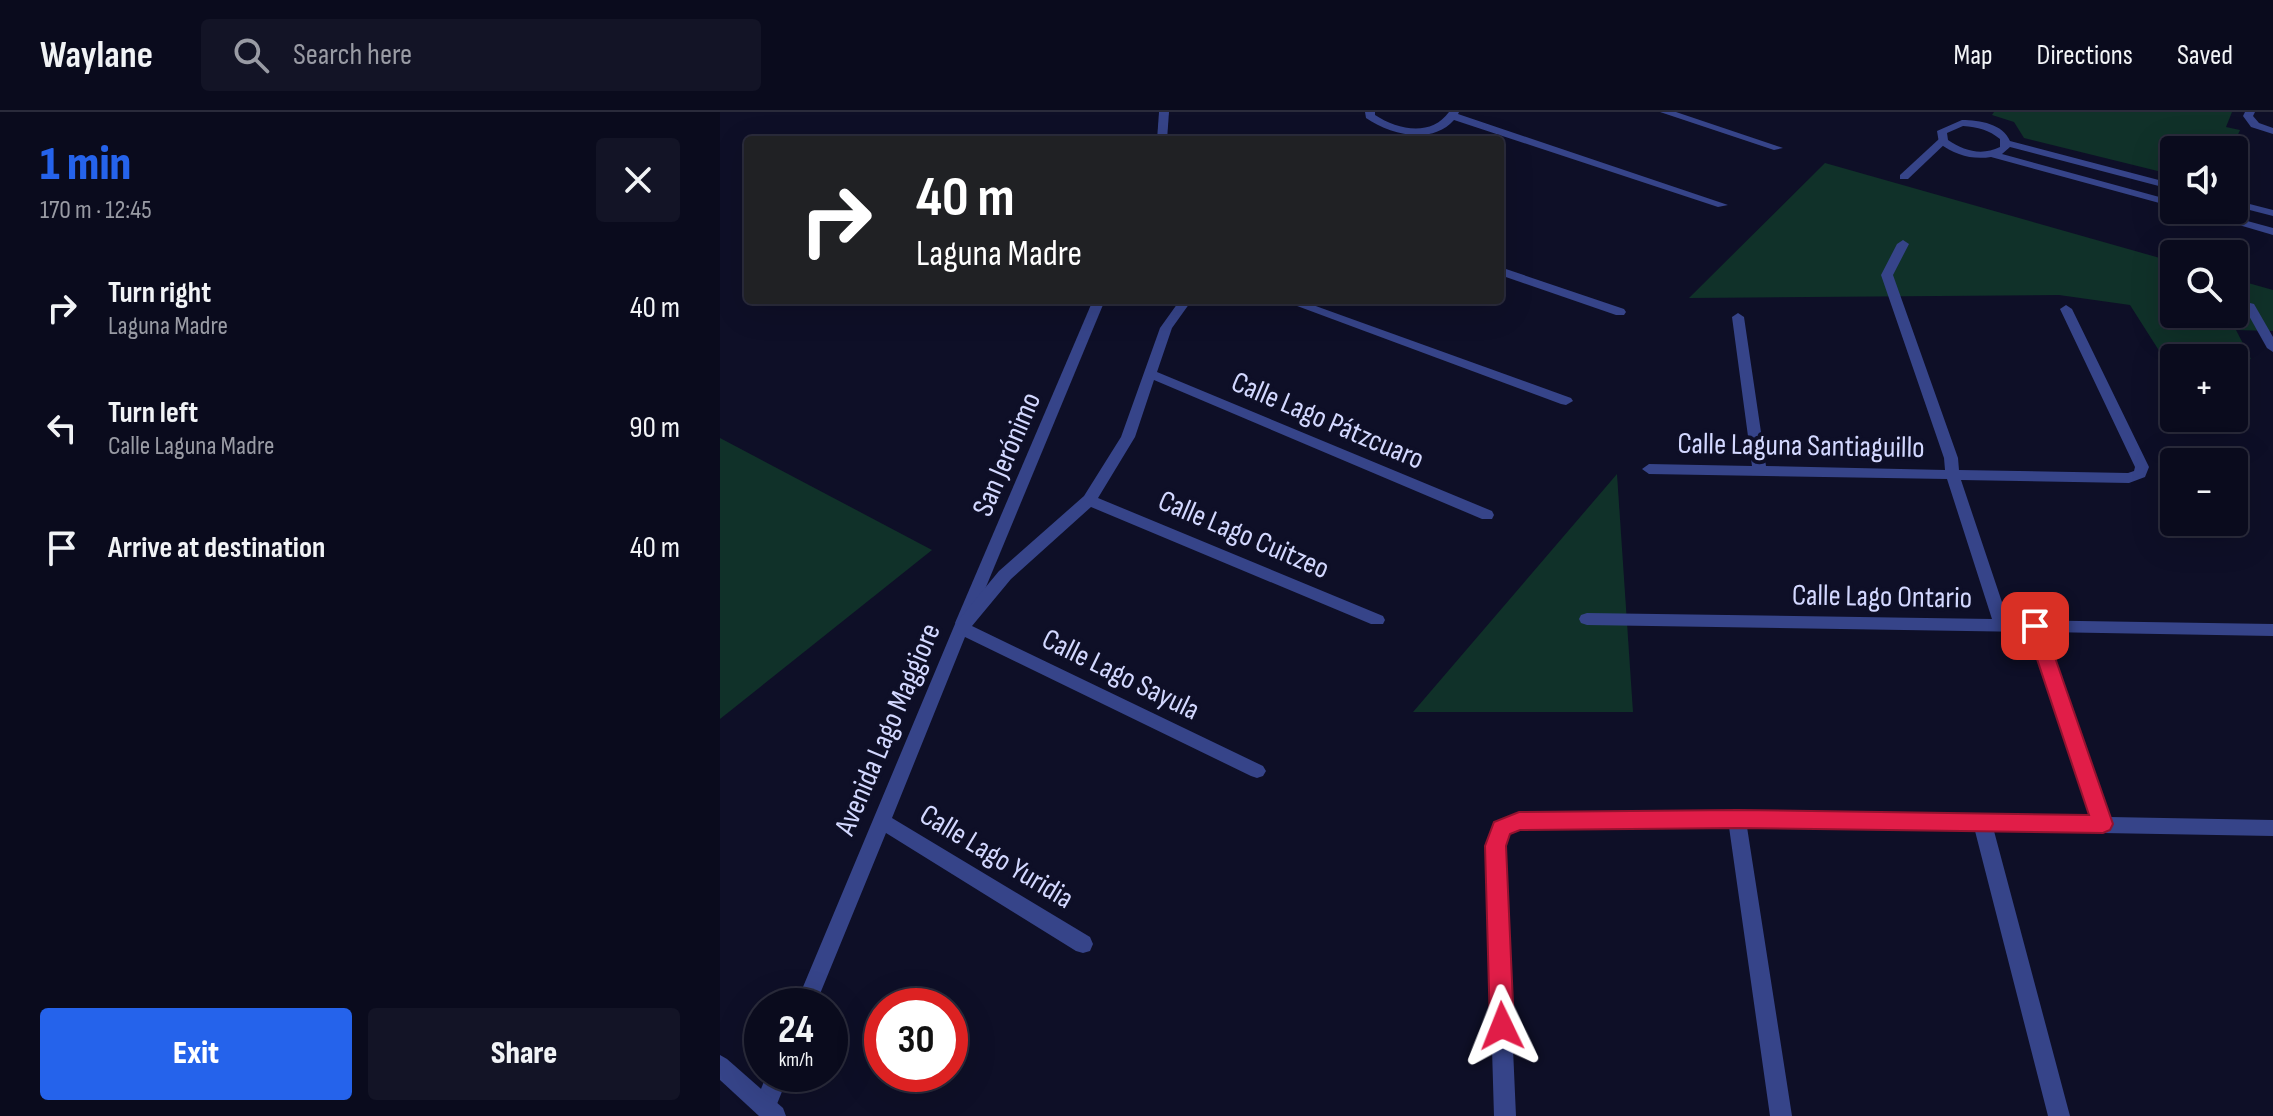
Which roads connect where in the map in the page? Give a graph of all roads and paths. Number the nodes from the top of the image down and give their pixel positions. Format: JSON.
{"nodes":[{"id":1,"x":1164,"y":112,"type":"edge"},
{"id":2,"x":1370,"y":112,"type":"edge"},
{"id":3,"x":1665,"y":112,"type":"edge"},
{"id":4,"x":1973,"y":112,"type":"edge"},
{"id":5,"x":2250,"y":112,"type":"edge"},
{"id":6,"x":1454,"y":114,"type":"edge"},
{"id":7,"x":1962,"y":123,"type":"junction"},
{"id":8,"x":2273,"y":131,"type":"edge"},
{"id":9,"x":1162,"y":136,"type":"edge"},
{"id":10,"x":1943,"y":141,"type":"junction"},
{"id":11,"x":2006,"y":143,"type":"junction"},
{"id":12,"x":1778,"y":148,"type":"dead end"},
{"id":13,"x":1991,"y":154,"type":"junction"},
{"id":14,"x":1904,"y":177,"type":"dead end"},
{"id":15,"x":2160,"y":183,"type":"edge"},
{"id":16,"x":2160,"y":200,"type":"edge"},
{"id":17,"x":1722,"y":205,"type":"dead end"},
{"id":18,"x":2248,"y":207,"type":"edge"},
{"id":19,"x":2273,"y":213,"type":"edge"},
{"id":20,"x":2244,"y":224,"type":"edge"},
{"id":21,"x":2273,"y":232,"type":"edge"},
{"id":22,"x":1903,"y":244,"type":"dead end"},
{"id":23,"x":1504,"y":272,"type":"edge"},
{"id":24,"x":1097,"y":304,"type":"edge"},
{"id":25,"x":1183,"y":304,"type":"edge"},
{"id":26,"x":1298,"y":304,"type":"edge"},
{"id":27,"x":2250,"y":307,"type":"dead end"},
{"id":28,"x":2066,"y":309,"type":"dead end"},
{"id":29,"x":1620,"y":312,"type":"dead end"},
{"id":30,"x":1738,"y":317,"type":"dead end"},
{"id":31,"x":2273,"y":348,"type":"edge"},
{"id":32,"x":1149,"y":373,"type":"junction"},
{"id":33,"x":1566,"y":401,"type":"dead end"},
{"id":34,"x":1649,"y":469,"type":"dead end"},
{"id":35,"x":1760,"y":471,"type":"junction"},
{"id":36,"x":1952,"y":473,"type":"junction"},
{"id":37,"x":1089,"y":500,"type":"junction"},
{"id":38,"x":1487,"y":515,"type":"dead end"},
{"id":39,"x":1587,"y":619,"type":"dead end"},
{"id":40,"x":1377,"y":620,"type":"dead end"},
{"id":41,"x":2002,"y":626,"type":"junction"},
{"id":42,"x":2035,"y":626,"type":"junction"},
{"id":43,"x":961,"y":628,"type":"junction"},
{"id":44,"x":2273,"y":630,"type":"edge"},
{"id":45,"x":1257,"y":771,"type":"dead end"},
{"id":46,"x":1737,"y":819,"type":"junction"},
{"id":47,"x":880,"y":820,"type":"junction"},
{"id":48,"x":1982,"y":822,"type":"junction"},
{"id":49,"x":2103,"y":824,"type":"junction"},
{"id":50,"x":2273,"y":828,"type":"edge"},
{"id":51,"x":1083,"y":944,"type":"dead end"},
{"id":52,"x":812,"y":988,"type":"edge"},
{"id":53,"x":720,"y":1066,"type":"edge"},
{"id":54,"x":770,"y":1111,"type":"edge"},
{"id":55,"x":1505,"y":1116,"type":"edge"},
{"id":56,"x":1781,"y":1116,"type":"edge"},
{"id":57,"x":2059,"y":1116,"type":"edge"}],
"edges":[{"from":1,"to":9,"type":"street"},
{"from":2,"to":6,"type":"street"},
{"from":3,"to":12,"type":"street"},
{"from":4,"to":7,"type":"street"},
{"from":5,"to":8,"type":"street"},
{"from":6,"to":17,"type":"street"},
{"from":7,"to":10,"type":"street"},
{"from":7,"to":11,"type":"street"},
{"from":10,"to":13,"type":"street"},
{"from":10,"to":14,"type":"street"},
{"from":11,"to":13,"type":"street"},
{"from":11,"to":15,"type":"street"},
{"from":13,"to":16,"type":"street"},
{"from":18,"to":19,"type":"street"},
{"from":20,"to":21,"type":"street"},
{"from":22,"to":36,"type":"street","name":"Calle Laguna Santiaguillo"},
{"from":23,"to":29,"type":"street"},
{"from":24,"to":43,"type":"street","name":"San Jerónimo"},
{"from":25,"to":32,"type":"street","name":"Avenida Lago Maggiore"},
{"from":26,"to":33,"type":"street"},
{"from":27,"to":31,"type":"street"},
{"from":28,"to":36,"type":"street","name":"Calle Laguna Santiaguillo"},
{"from":30,"to":35,"type":"street"},
{"from":32,"to":37,"type":"street","name":"Avenida Lago Maggiore"},
{"from":32,"to":38,"type":"street","name":"Calle Lago Pátzcuaro"},
{"from":34,"to":35,"type":"street","name":"Calle Laguna Santiaguillo"},
{"from":35,"to":36,"type":"street","name":"Calle Laguna Santiaguillo"},
{"from":36,"to":41,"type":"street","name":"Calle Laguna Santiaguillo"},
{"from":37,"to":40,"type":"street","name":"Calle Lago Cuitzeo"},
{"from":37,"to":43,"type":"street","name":"Avenida Lago Maggiore"},
{"from":39,"to":41,"type":"street","name":"Calle Lago Ontario"},
{"from":41,"to":42,"type":"street","name":"Calle Lago Ontario"},
{"from":42,"to":44,"type":"street","name":"Calle Lago Ontario"},
{"from":42,"to":49,"type":"street"},
{"from":43,"to":45,"type":"street","name":"Calle Lago Sayula"},
{"from":43,"to":47,"type":"street","name":"Avenida Lago Maggiore"},
{"from":46,"to":48,"type":"street"},
{"from":46,"to":55,"type":"street"},
{"from":46,"to":56,"type":"street"},
{"from":47,"to":51,"type":"street","name":"Calle Lago Yuridia"},
{"from":47,"to":52,"type":"street","name":"Avenida Lago Maggiore"},
{"from":48,"to":49,"type":"street"},
{"from":48,"to":57,"type":"street"},
{"from":49,"to":50,"type":"street"},
{"from":53,"to":54,"type":"street"}]}
